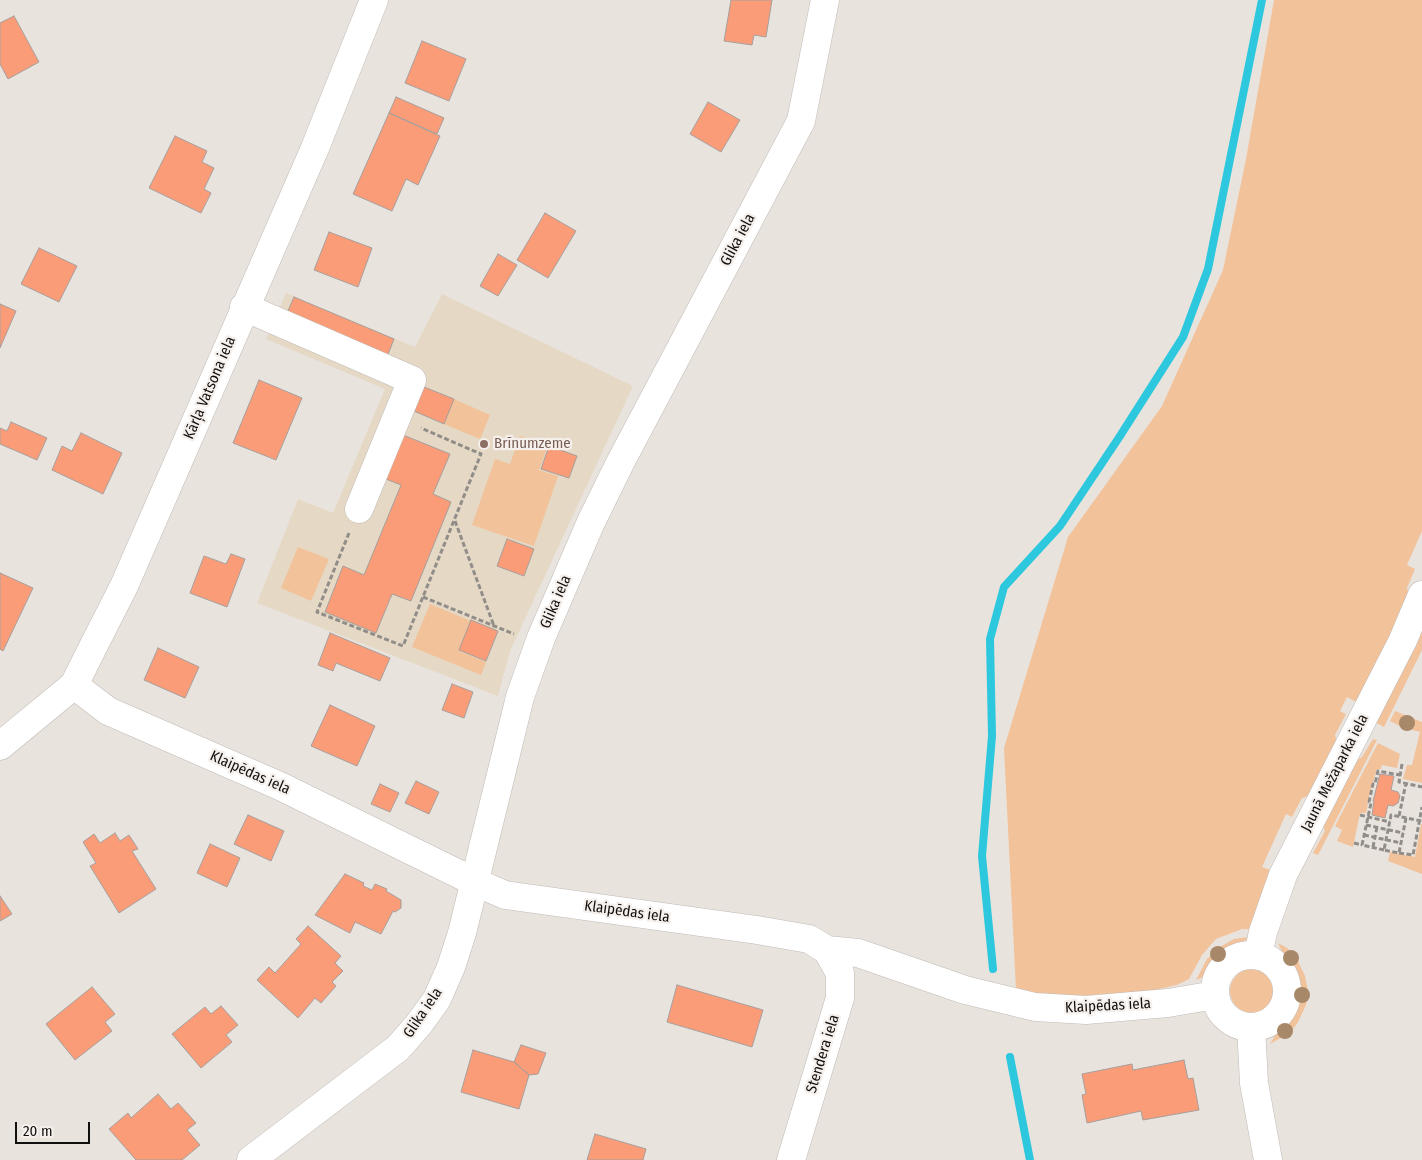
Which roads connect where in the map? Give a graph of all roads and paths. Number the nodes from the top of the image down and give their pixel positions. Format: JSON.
{"nodes":[{"id":1,"x":374,"y":0,"type":"edge"},
{"id":2,"x":825,"y":0,"type":"edge"},
{"id":3,"x":244,"y":307,"type":"junction"},
{"id":4,"x":396,"y":418,"type":"junction"},
{"id":5,"x":359,"y":509,"type":"joint"},
{"id":6,"x":454,"y":520,"type":"junction"},
{"id":7,"x":1422,"y":595,"type":"edge"},
{"id":8,"x":423,"y":597,"type":"junction"},
{"id":9,"x":494,"y":626,"type":"junction"},
{"id":10,"x":517,"y":635,"type":"dead end"},
{"id":11,"x":74,"y":686,"type":"junction"},
{"id":12,"x":0,"y":746,"type":"edge"},
{"id":13,"x":1402,"y":764,"type":"dead end"},
{"id":14,"x":1400,"y":775,"type":"junction"},
{"id":15,"x":1406,"y":783,"type":"junction"},
{"id":16,"x":1422,"y":787,"type":"edge"},
{"id":17,"x":1422,"y":807,"type":"edge"},
{"id":18,"x":1360,"y":815,"type":"dead end"},
{"id":19,"x":1399,"y":816,"type":"junction"},
{"id":20,"x":1368,"y":817,"type":"junction"},
{"id":21,"x":1406,"y":818,"type":"junction"},
{"id":22,"x":1421,"y":821,"type":"edge"},
{"id":23,"x":1390,"y":822,"type":"junction"},
{"id":24,"x":1366,"y":825,"type":"junction"},
{"id":25,"x":1377,"y":828,"type":"junction"},
{"id":26,"x":1388,"y":830,"type":"junction"},
{"id":27,"x":1403,"y":833,"type":"junction"},
{"id":28,"x":1364,"y":835,"type":"junction"},
{"id":29,"x":1375,"y":837,"type":"junction"},
{"id":30,"x":1386,"y":840,"type":"junction"},
{"id":31,"x":1354,"y":842,"type":"dead end"},
{"id":32,"x":1401,"y":843,"type":"junction"},
{"id":33,"x":1362,"y":845,"type":"junction"},
{"id":34,"x":1373,"y":847,"type":"junction"},
{"id":35,"x":1384,"y":850,"type":"junction"},
{"id":36,"x":1399,"y":853,"type":"junction"},
{"id":37,"x":475,"y":882,"type":"junction"},
{"id":38,"x":827,"y":950,"type":"junction"},
{"id":39,"x":1258,"y":955,"type":"junction"},
{"id":40,"x":1215,"y":995,"type":"junction"},
{"id":41,"x":1251,"y":1028,"type":"junction"},
{"id":42,"x":251,"y":1160,"type":"edge"},
{"id":43,"x":791,"y":1160,"type":"edge"},
{"id":44,"x":1268,"y":1160,"type":"edge"}],
"edges":[{"from":1,"to":3,"type":"street","name":"Kārļa Vatsona iela"},
{"from":2,"to":37,"type":"street","name":"Glika iela"},
{"from":3,"to":4,"type":"street"},
{"from":3,"to":11,"type":"street","name":"Kārļa Vatsona iela"},
{"from":4,"to":5,"type":"street"},
{"from":4,"to":6,"type":"path"},
{"from":5,"to":8,"type":"path"},
{"from":6,"to":8,"type":"path"},
{"from":6,"to":9,"type":"path"},
{"from":7,"to":39,"type":"street","name":"Jaunā Mežaparka iela"},
{"from":8,"to":9,"type":"path"},
{"from":9,"to":10,"type":"path"},
{"from":11,"to":12,"type":"street","name":"Kārļa Vatsona iela"},
{"from":11,"to":37,"type":"street","name":"Klaipēdas iela"},
{"from":13,"to":14,"type":"path"},
{"from":14,"to":15,"type":"path"},
{"from":14,"to":20,"type":"path"},
{"from":15,"to":16,"type":"path"},
{"from":15,"to":19,"type":"path"},
{"from":17,"to":22,"type":"path"},
{"from":18,"to":20,"type":"path"},
{"from":19,"to":21,"type":"path"},
{"from":19,"to":23,"type":"path"},
{"from":20,"to":23,"type":"path"},
{"from":20,"to":24,"type":"path"},
{"from":21,"to":22,"type":"path"},
{"from":21,"to":27,"type":"path"},
{"from":22,"to":36,"type":"path"},
{"from":23,"to":26,"type":"path"},
{"from":24,"to":25,"type":"path"},
{"from":24,"to":28,"type":"path"},
{"from":25,"to":26,"type":"path"},
{"from":25,"to":29,"type":"path"},
{"from":26,"to":27,"type":"path"},
{"from":26,"to":30,"type":"path"},
{"from":27,"to":32,"type":"path"},
{"from":28,"to":29,"type":"path"},
{"from":28,"to":33,"type":"path"},
{"from":29,"to":30,"type":"path"},
{"from":29,"to":34,"type":"path"},
{"from":30,"to":32,"type":"path"},
{"from":30,"to":35,"type":"path"},
{"from":31,"to":33,"type":"path"},
{"from":32,"to":36,"type":"path"},
{"from":33,"to":34,"type":"path"},
{"from":34,"to":35,"type":"path"},
{"from":35,"to":36,"type":"path"},
{"from":37,"to":38,"type":"street","name":"Klaipēdas iela"},
{"from":37,"to":42,"type":"street","name":"Glika iela"},
{"from":38,"to":40,"type":"street","name":"Klaipēdas iela"},
{"from":38,"to":43,"type":"street","name":"Stendera iela"},
{"from":39,"to":40,"type":"street"},
{"from":39,"to":41,"type":"street"},
{"from":40,"to":41,"type":"street"},
{"from":41,"to":44,"type":"street"}]}
